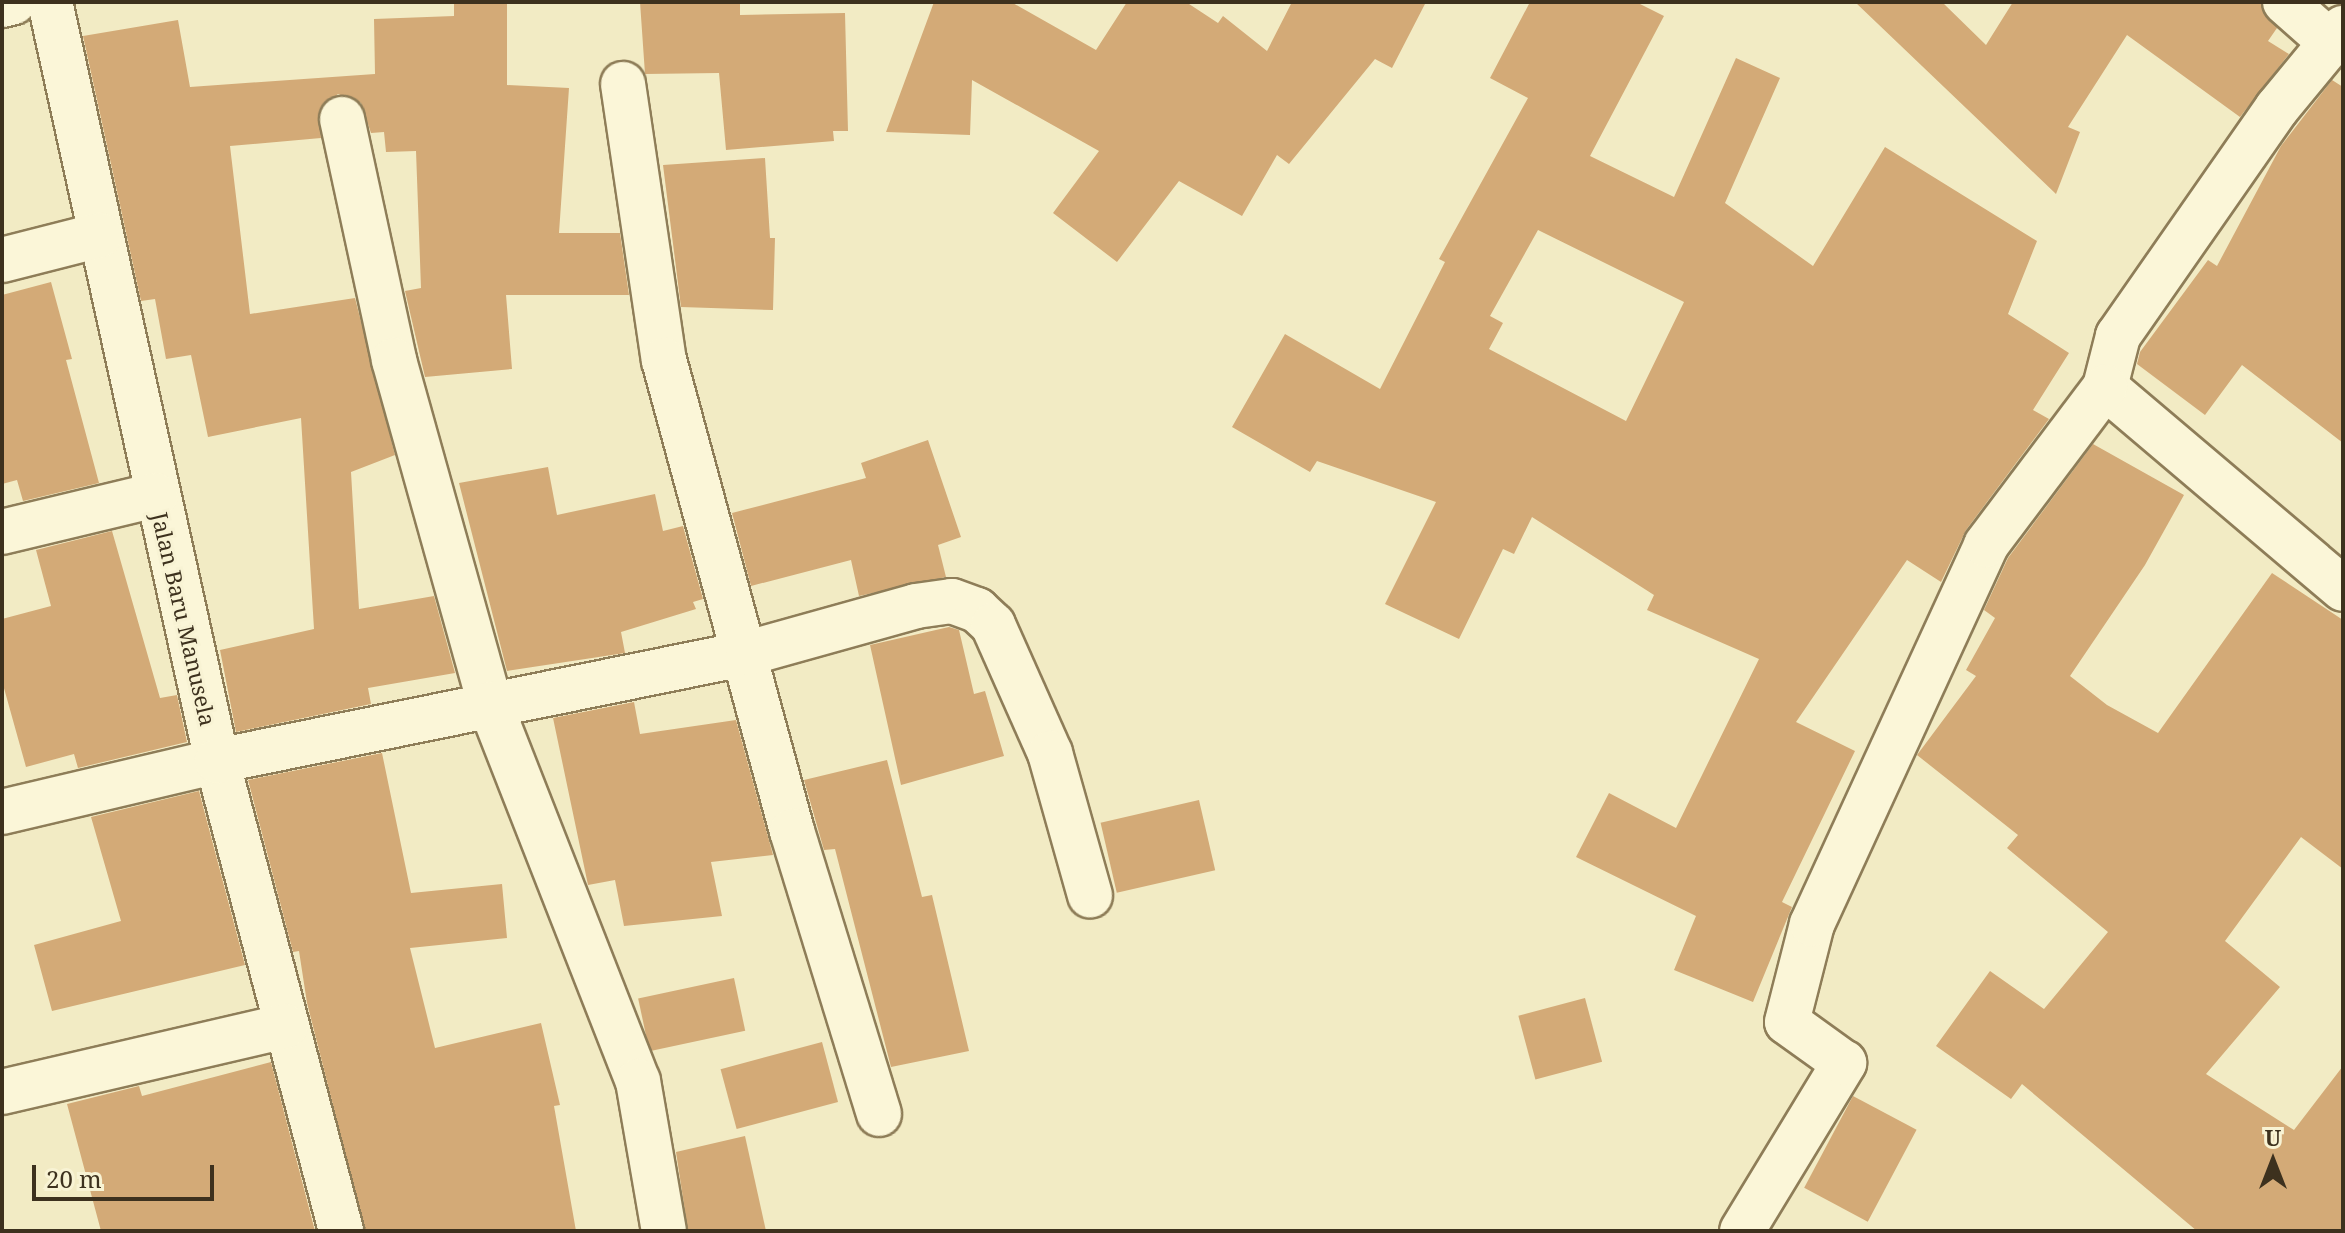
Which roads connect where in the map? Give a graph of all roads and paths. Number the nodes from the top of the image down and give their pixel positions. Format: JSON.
{"nodes":[{"id":1,"x":14,"y":2,"type":"edge"},
{"id":2,"x":50,"y":2,"type":"edge"},
{"id":3,"x":2285,"y":2,"type":"edge"},
{"id":4,"x":2,"y":5,"type":"edge"},
{"id":5,"x":2336,"y":35,"type":"edge"},
{"id":6,"x":623,"y":84,"type":"dead end"},
{"id":7,"x":342,"y":119,"type":"dead end"},
{"id":8,"x":100,"y":235,"type":"junction"},
{"id":9,"x":2,"y":260,"type":"edge"},
{"id":10,"x":2105,"y":387,"type":"junction"},
{"id":11,"x":156,"y":495,"type":"junction"},
{"id":12,"x":2,"y":532,"type":"edge"},
{"id":13,"x":2343,"y":589,"type":"edge"},
{"id":14,"x":748,"y":653,"type":"junction"},
{"id":15,"x":490,"y":704,"type":"junction"},
{"id":16,"x":217,"y":761,"type":"junction"},
{"id":17,"x":2,"y":812,"type":"edge"},
{"id":18,"x":1090,"y":895,"type":"dead end"},
{"id":19,"x":285,"y":1026,"type":"junction"},
{"id":20,"x":2,"y":1092,"type":"edge"},
{"id":21,"x":879,"y":1114,"type":"dead end"},
{"id":22,"x":341,"y":1231,"type":"edge"},
{"id":23,"x":664,"y":1231,"type":"edge"},
{"id":24,"x":1742,"y":1231,"type":"edge"}],
"edges":[{"from":1,"to":4,"type":"street"},
{"from":2,"to":8,"type":"street","name":"Jalan Baru Manusela"},
{"from":3,"to":5,"type":"street"},
{"from":5,"to":10,"type":"street"},
{"from":6,"to":14,"type":"street"},
{"from":7,"to":15,"type":"street"},
{"from":8,"to":9,"type":"street"},
{"from":8,"to":11,"type":"street","name":"Jalan Baru Manusela"},
{"from":10,"to":13,"type":"street"},
{"from":10,"to":24,"type":"street"},
{"from":11,"to":12,"type":"street"},
{"from":11,"to":16,"type":"street","name":"Jalan Baru Manusela"},
{"from":14,"to":15,"type":"street"},
{"from":14,"to":18,"type":"street"},
{"from":14,"to":21,"type":"street"},
{"from":15,"to":16,"type":"street"},
{"from":15,"to":23,"type":"street"},
{"from":16,"to":17,"type":"street"},
{"from":16,"to":19,"type":"street","name":"Jalan Baru Manusela"},
{"from":19,"to":20,"type":"street"},
{"from":19,"to":22,"type":"street","name":"Jalan Baru Manusela"}]}
